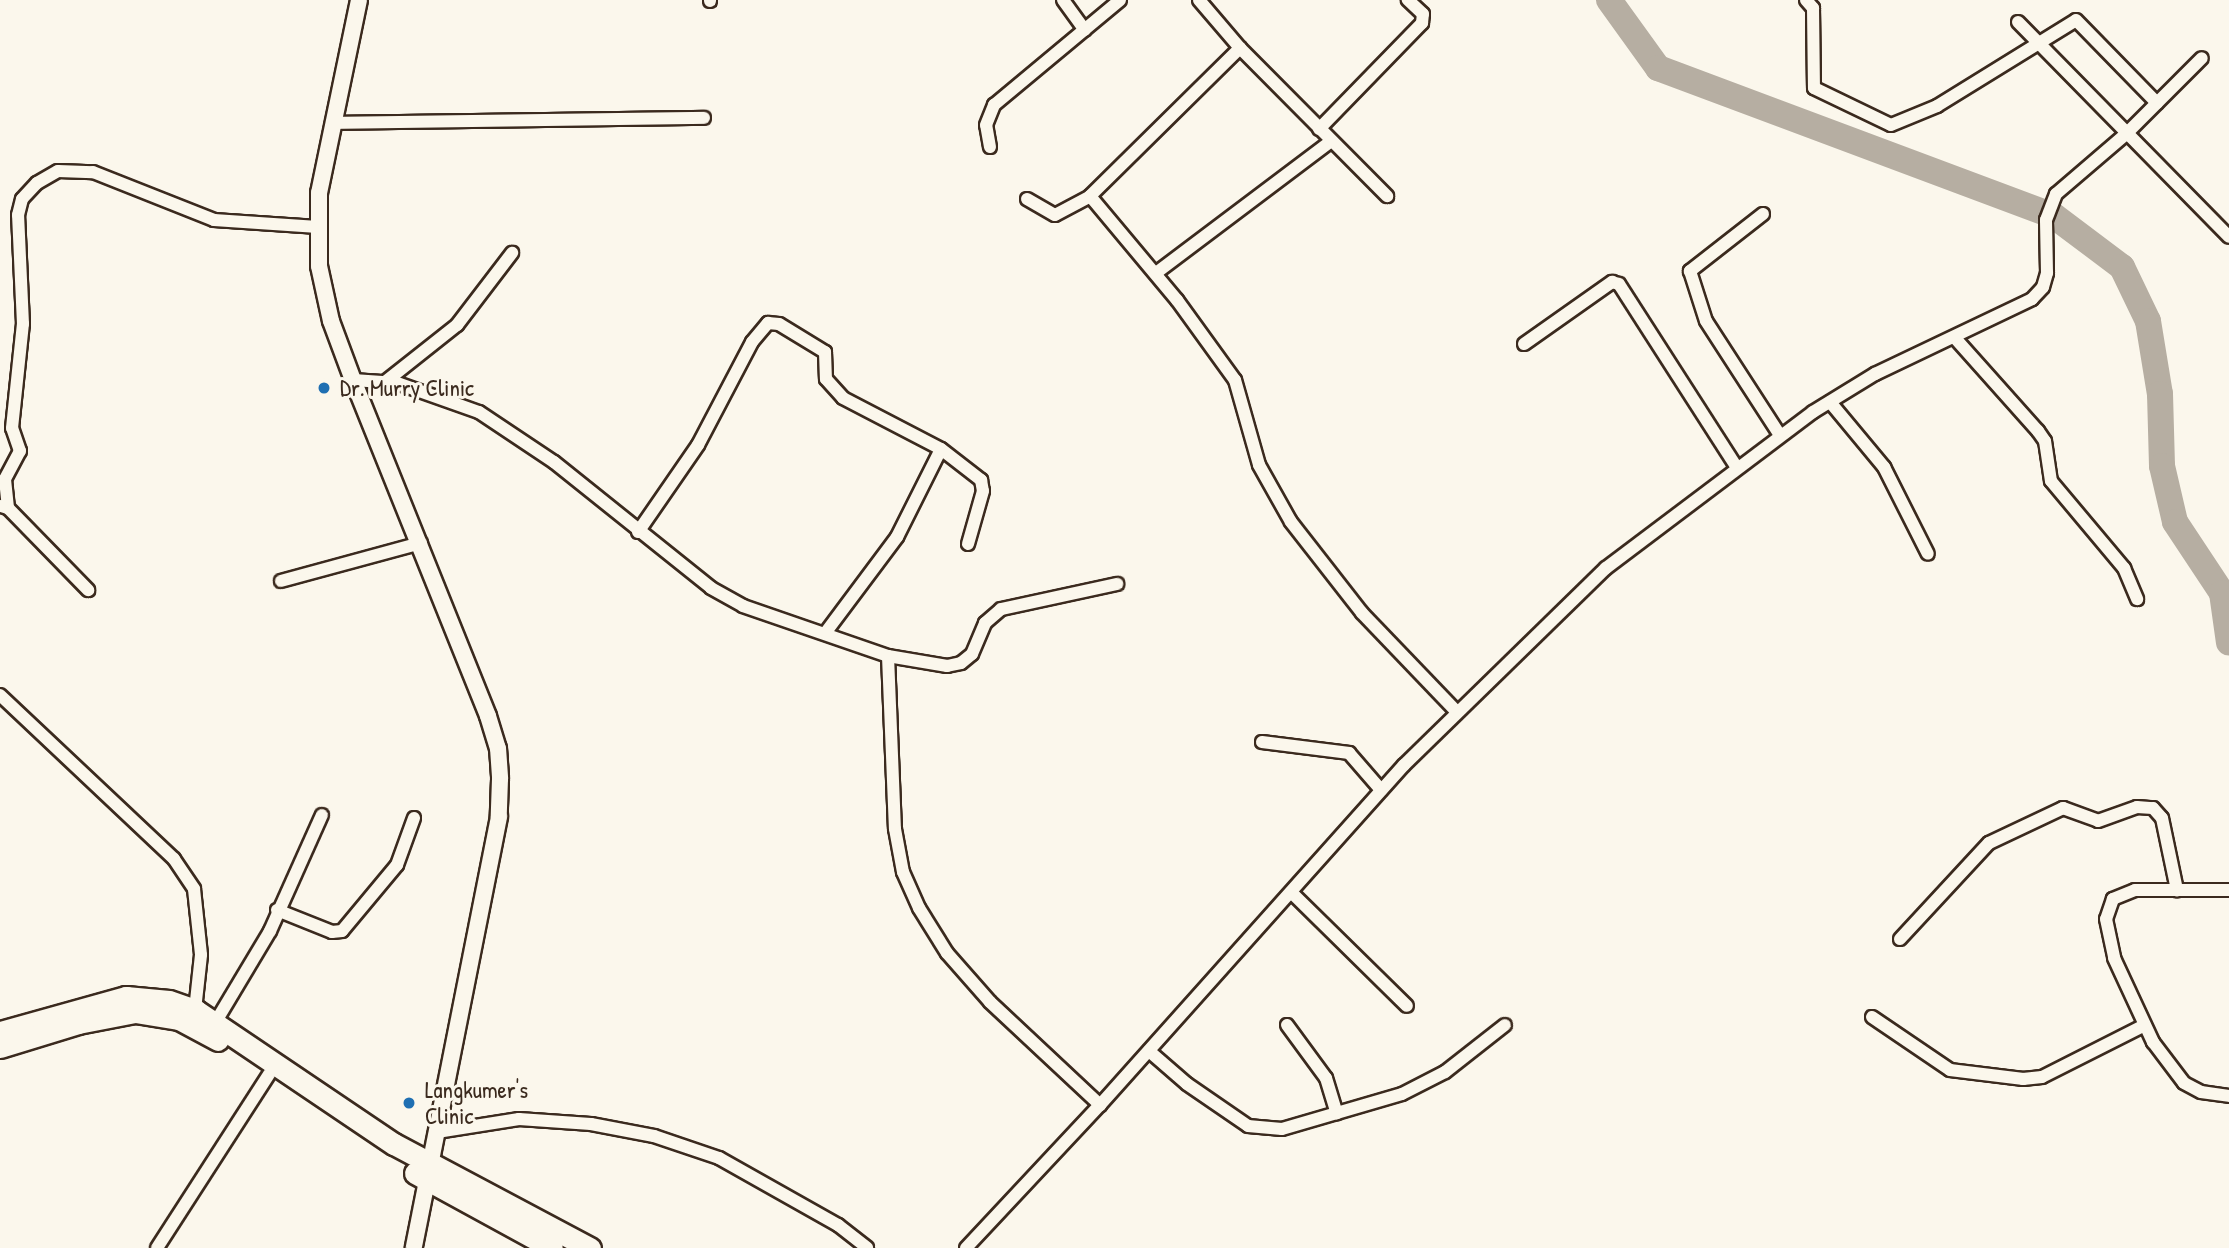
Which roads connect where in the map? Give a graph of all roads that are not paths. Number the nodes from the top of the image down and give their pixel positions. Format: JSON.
{"nodes":[{"id":1,"x":359,"y":0,"type":"edge"},
{"id":2,"x":1063,"y":0,"type":"edge"},
{"id":3,"x":1120,"y":0,"type":"edge"},
{"id":4,"x":1199,"y":0,"type":"edge"},
{"id":5,"x":1408,"y":0,"type":"edge"},
{"id":6,"x":1806,"y":0,"type":"edge"},
{"id":7,"x":2018,"y":22,"type":"dead end"},
{"id":8,"x":1085,"y":30,"type":"junction"},
{"id":9,"x":2040,"y":45,"type":"junction"},
{"id":10,"x":1240,"y":48,"type":"junction"},
{"id":11,"x":2202,"y":58,"type":"dead end"},
{"id":12,"x":2157,"y":103,"type":"junction"},
{"id":13,"x":704,"y":118,"type":"dead end"},
{"id":14,"x":332,"y":123,"type":"junction"},
{"id":15,"x":1319,"y":129,"type":"junction"},
{"id":16,"x":2126,"y":134,"type":"junction"},
{"id":17,"x":1331,"y":141,"type":"junction"},
{"id":18,"x":990,"y":147,"type":"dead end"},
{"id":19,"x":1090,"y":196,"type":"junction"},
{"id":20,"x":1387,"y":196,"type":"dead end"},
{"id":21,"x":1027,"y":199,"type":"dead end"},
{"id":22,"x":1763,"y":214,"type":"dead end"},
{"id":23,"x":318,"y":227,"type":"junction"},
{"id":24,"x":2229,"y":237,"type":"edge"},
{"id":25,"x":512,"y":253,"type":"dead end"},
{"id":26,"x":1156,"y":273,"type":"junction"},
{"id":27,"x":1955,"y":338,"type":"junction"},
{"id":28,"x":1524,"y":344,"type":"dead end"},
{"id":29,"x":352,"y":380,"type":"junction"},
{"id":30,"x":385,"y":382,"type":"junction"},
{"id":31,"x":1830,"y":402,"type":"junction"},
{"id":32,"x":1779,"y":434,"type":"junction"},
{"id":33,"x":941,"y":449,"type":"junction"},
{"id":34,"x":1735,"y":466,"type":"junction"},
{"id":35,"x":4,"y":507,"type":"edge"},
{"id":36,"x":638,"y":532,"type":"junction"},
{"id":37,"x":421,"y":543,"type":"junction"},
{"id":38,"x":968,"y":544,"type":"dead end"},
{"id":39,"x":1928,"y":554,"type":"dead end"},
{"id":40,"x":281,"y":582,"type":"dead end"},
{"id":41,"x":1118,"y":584,"type":"dead end"},
{"id":42,"x":88,"y":590,"type":"dead end"},
{"id":43,"x":2137,"y":599,"type":"dead end"},
{"id":44,"x":826,"y":632,"type":"junction"},
{"id":45,"x":888,"y":656,"type":"junction"},
{"id":46,"x":0,"y":695,"type":"edge"},
{"id":47,"x":1456,"y":711,"type":"junction"},
{"id":48,"x":1262,"y":742,"type":"dead end"},
{"id":49,"x":1381,"y":790,"type":"junction"},
{"id":50,"x":322,"y":815,"type":"dead end"},
{"id":51,"x":414,"y":818,"type":"dead end"},
{"id":52,"x":2177,"y":890,"type":"junction"},
{"id":53,"x":2229,"y":890,"type":"edge"},
{"id":54,"x":1292,"y":893,"type":"junction"},
{"id":55,"x":277,"y":910,"type":"junction"},
{"id":56,"x":1900,"y":939,"type":"dead end"},
{"id":57,"x":1407,"y":1006,"type":"dead end"},
{"id":58,"x":195,"y":1010,"type":"junction"},
{"id":59,"x":1872,"y":1017,"type":"dead end"},
{"id":60,"x":215,"y":1023,"type":"junction"},
{"id":61,"x":1287,"y":1025,"type":"dead end"},
{"id":62,"x":1505,"y":1025,"type":"dead end"},
{"id":63,"x":2145,"y":1025,"type":"junction"},
{"id":64,"x":0,"y":1032,"type":"edge"},
{"id":65,"x":0,"y":1047,"type":"edge"},
{"id":66,"x":1149,"y":1051,"type":"junction"},
{"id":67,"x":269,"y":1074,"type":"junction"},
{"id":68,"x":2229,"y":1096,"type":"edge"},
{"id":69,"x":1100,"y":1105,"type":"junction"},
{"id":70,"x":1337,"y":1112,"type":"junction"},
{"id":71,"x":437,"y":1132,"type":"junction"},
{"id":72,"x":426,"y":1172,"type":"junction"},
{"id":73,"x":157,"y":1248,"type":"edge"},
{"id":74,"x":414,"y":1248,"type":"edge"},
{"id":75,"x":552,"y":1248,"type":"edge"},
{"id":76,"x":590,"y":1248,"type":"edge"},
{"id":77,"x":867,"y":1248,"type":"edge"},
{"id":78,"x":965,"y":1248,"type":"edge"}],
"edges":[{"from":1,"to":14,"type":"street"},
{"from":2,"to":8,"type":"street"},
{"from":3,"to":8,"type":"street"},
{"from":4,"to":10,"type":"street"},
{"from":5,"to":15,"type":"street"},
{"from":6,"to":9,"type":"street"},
{"from":7,"to":9,"type":"street"},
{"from":8,"to":18,"type":"street"},
{"from":9,"to":12,"type":"street"},
{"from":9,"to":16,"type":"street"},
{"from":10,"to":15,"type":"street"},
{"from":10,"to":19,"type":"street"},
{"from":11,"to":12,"type":"street"},
{"from":12,"to":16,"type":"street"},
{"from":13,"to":14,"type":"street"},
{"from":14,"to":23,"type":"street"},
{"from":15,"to":17,"type":"street"},
{"from":16,"to":24,"type":"street"},
{"from":16,"to":27,"type":"street"},
{"from":17,"to":20,"type":"street"},
{"from":17,"to":26,"type":"street"},
{"from":19,"to":21,"type":"street"},
{"from":19,"to":26,"type":"street"},
{"from":22,"to":32,"type":"street"},
{"from":23,"to":29,"type":"street"},
{"from":23,"to":35,"type":"street"},
{"from":25,"to":30,"type":"street"},
{"from":26,"to":47,"type":"street"},
{"from":27,"to":31,"type":"street"},
{"from":27,"to":43,"type":"street"},
{"from":28,"to":34,"type":"street"},
{"from":29,"to":30,"type":"street"},
{"from":29,"to":37,"type":"street"},
{"from":30,"to":36,"type":"street"},
{"from":31,"to":32,"type":"street"},
{"from":31,"to":39,"type":"street"},
{"from":32,"to":34,"type":"street"},
{"from":33,"to":36,"type":"street"},
{"from":33,"to":38,"type":"street"},
{"from":33,"to":44,"type":"street"},
{"from":34,"to":47,"type":"street"},
{"from":35,"to":42,"type":"street"},
{"from":36,"to":44,"type":"street"},
{"from":37,"to":40,"type":"street"},
{"from":37,"to":71,"type":"street"},
{"from":41,"to":45,"type":"street"},
{"from":44,"to":45,"type":"street"},
{"from":45,"to":69,"type":"street"},
{"from":46,"to":58,"type":"street"},
{"from":47,"to":49,"type":"street"},
{"from":48,"to":49,"type":"street"},
{"from":49,"to":54,"type":"street"},
{"from":50,"to":55,"type":"street"},
{"from":51,"to":55,"type":"street"},
{"from":52,"to":53,"type":"street"},
{"from":52,"to":56,"type":"street"},
{"from":52,"to":63,"type":"street"},
{"from":54,"to":57,"type":"street"},
{"from":54,"to":66,"type":"street"},
{"from":55,"to":60,"type":"street"},
{"from":58,"to":60,"type":"highway"},
{"from":58,"to":64,"type":"highway"},
{"from":59,"to":63,"type":"street"},
{"from":60,"to":72,"type":"highway"},
{"from":61,"to":70,"type":"street"},
{"from":62,"to":70,"type":"street"},
{"from":63,"to":68,"type":"street"},
{"from":65,"to":67,"type":"highway"},
{"from":66,"to":69,"type":"street"},
{"from":66,"to":70,"type":"street"},
{"from":67,"to":72,"type":"highway"},
{"from":67,"to":73,"type":"street"},
{"from":69,"to":78,"type":"street"},
{"from":71,"to":72,"type":"street"},
{"from":71,"to":77,"type":"street"},
{"from":72,"to":74,"type":"street"},
{"from":72,"to":75,"type":"highway"},
{"from":72,"to":76,"type":"highway"}]}
